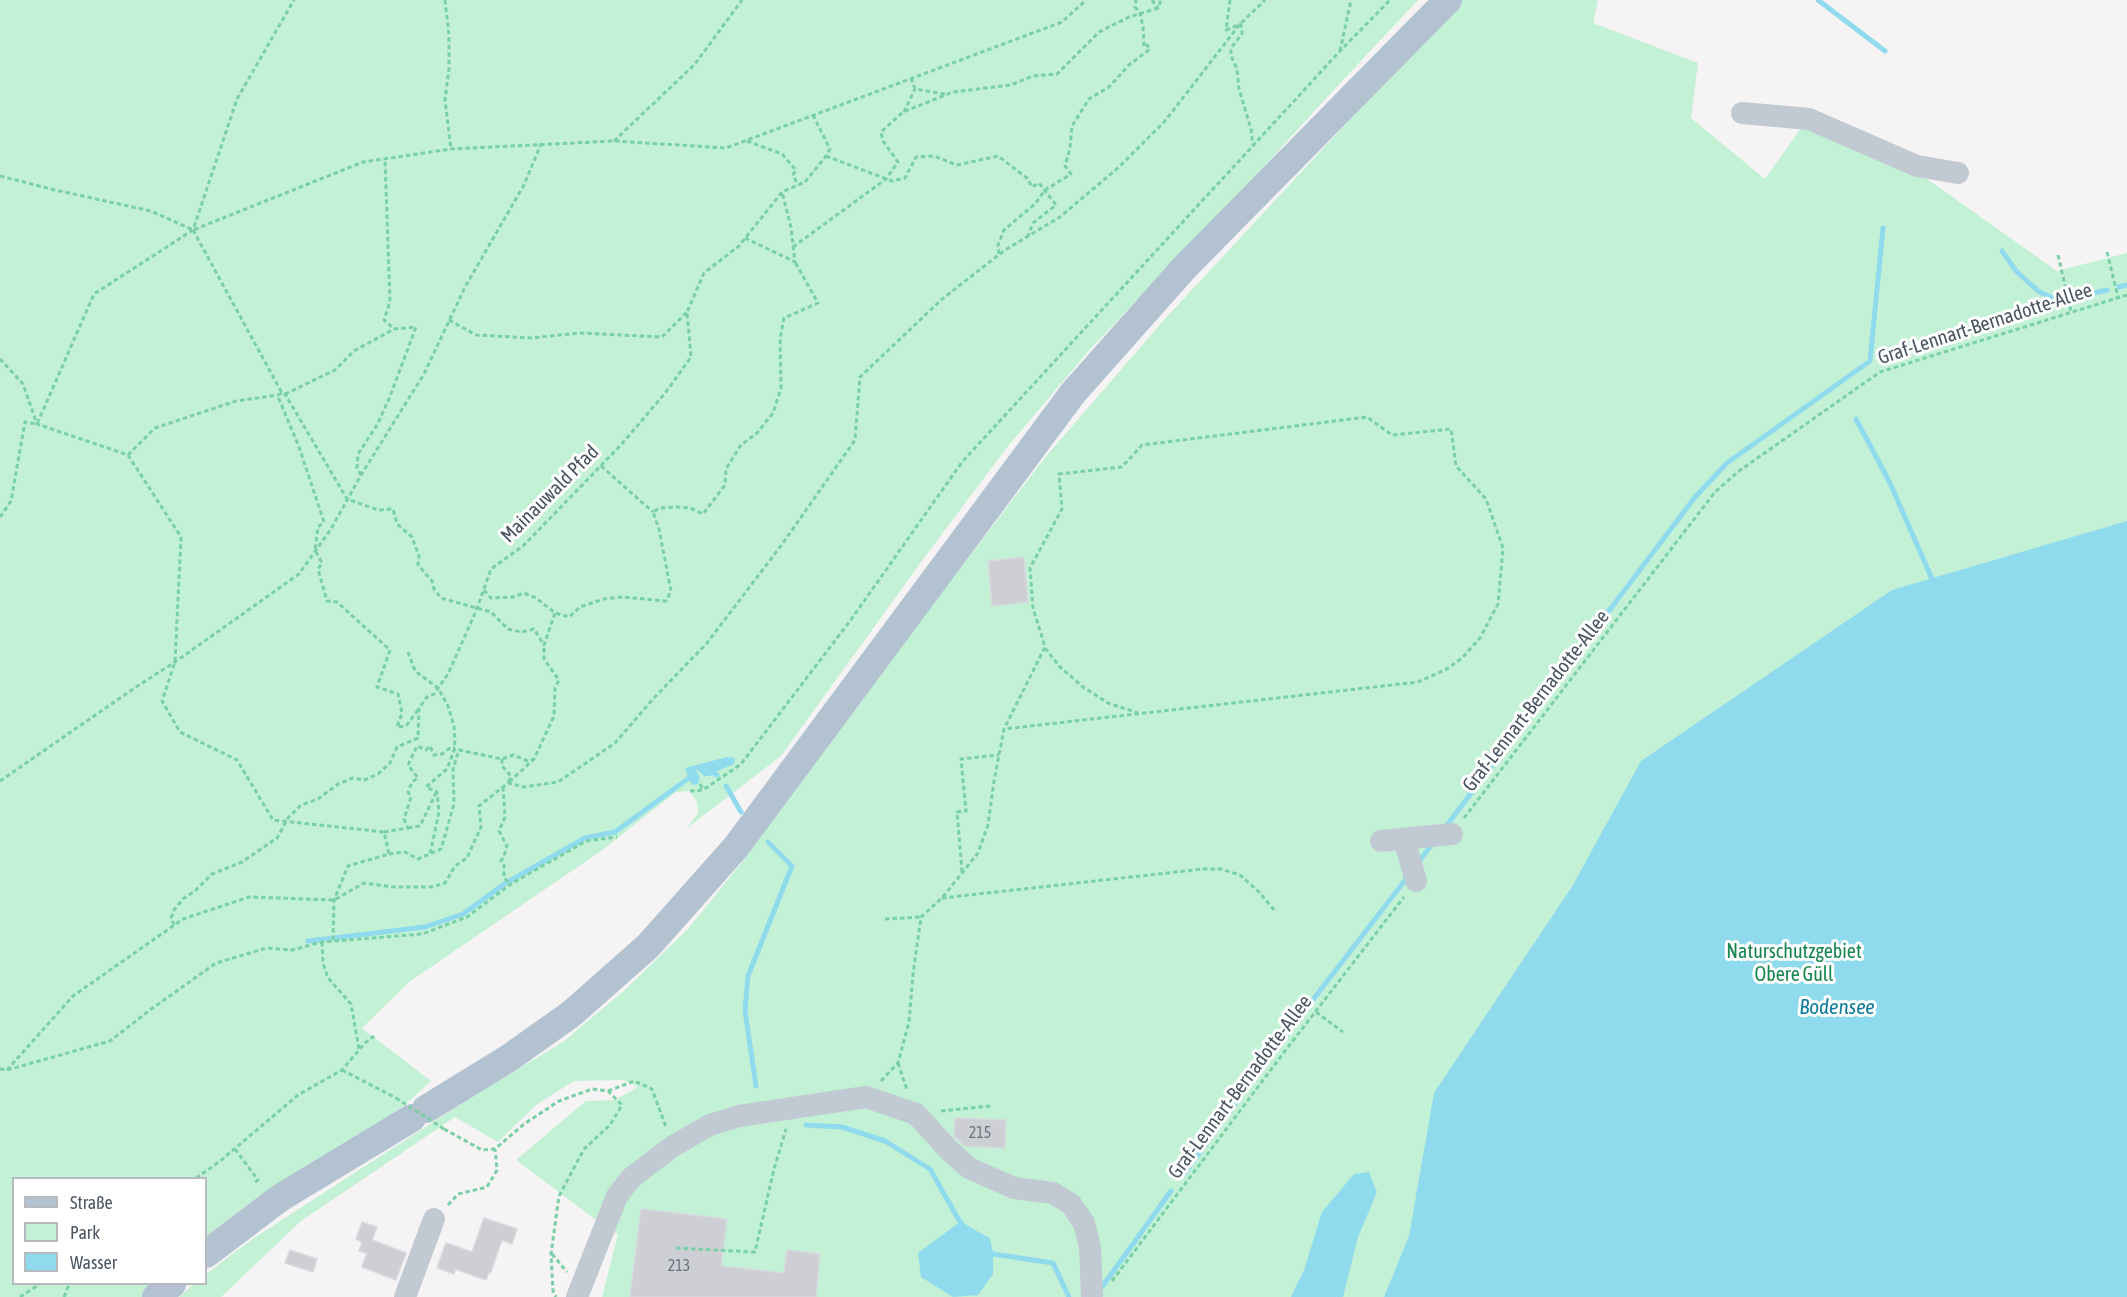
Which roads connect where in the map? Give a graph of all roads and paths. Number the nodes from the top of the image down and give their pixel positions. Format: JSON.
{"nodes":[{"id":1,"x":294,"y":0,"type":"edge"},
{"id":2,"x":445,"y":0,"type":"edge"},
{"id":3,"x":742,"y":0,"type":"edge"},
{"id":4,"x":1086,"y":0,"type":"edge"},
{"id":5,"x":1136,"y":0,"type":"edge"},
{"id":6,"x":1152,"y":0,"type":"edge"},
{"id":7,"x":1161,"y":0,"type":"edge"},
{"id":8,"x":1230,"y":0,"type":"edge"},
{"id":9,"x":1265,"y":0,"type":"edge"},
{"id":10,"x":1351,"y":0,"type":"edge"},
{"id":11,"x":1390,"y":0,"type":"edge"},
{"id":12,"x":1448,"y":0,"type":"edge"},
{"id":13,"x":1158,"y":8,"type":"junction"},
{"id":14,"x":1140,"y":13,"type":"junction"},
{"id":15,"x":1240,"y":24,"type":"junction"},
{"id":16,"x":1340,"y":51,"type":"junction"},
{"id":17,"x":911,"y":78,"type":"junction"},
{"id":18,"x":915,"y":89,"type":"junction"},
{"id":19,"x":946,"y":95,"type":"junction"},
{"id":20,"x":903,"y":112,"type":"junction"},
{"id":21,"x":1742,"y":113,"type":"dead end"},
{"id":22,"x":813,"y":115,"type":"junction"},
{"id":23,"x":614,"y":141,"type":"junction"},
{"id":24,"x":745,"y":141,"type":"junction"},
{"id":25,"x":541,"y":144,"type":"junction"},
{"id":26,"x":1253,"y":146,"type":"junction"},
{"id":27,"x":451,"y":148,"type":"junction"},
{"id":28,"x":826,"y":156,"type":"junction"},
{"id":29,"x":385,"y":159,"type":"junction"},
{"id":30,"x":1958,"y":173,"type":"dead end"},
{"id":31,"x":0,"y":176,"type":"edge"},
{"id":32,"x":886,"y":179,"type":"junction"},
{"id":33,"x":798,"y":185,"type":"junction"},
{"id":34,"x":1045,"y":190,"type":"junction"},
{"id":35,"x":782,"y":192,"type":"junction"},
{"id":36,"x":193,"y":230,"type":"junction"},
{"id":37,"x":1028,"y":236,"type":"junction"},
{"id":38,"x":745,"y":238,"type":"junction"},
{"id":39,"x":794,"y":247,"type":"junction"},
{"id":40,"x":2107,"y":252,"type":"dead end"},
{"id":41,"x":999,"y":254,"type":"junction"},
{"id":42,"x":2058,"y":255,"type":"dead end"},
{"id":43,"x":795,"y":261,"type":"junction"},
{"id":44,"x":2127,"y":295,"type":"edge"},
{"id":45,"x":2118,"y":297,"type":"junction"},
{"id":46,"x":2071,"y":311,"type":"junction"},
{"id":47,"x":687,"y":312,"type":"junction"},
{"id":48,"x":450,"y":320,"type":"junction"},
{"id":49,"x":394,"y":329,"type":"junction"},
{"id":50,"x":0,"y":359,"type":"edge"},
{"id":51,"x":282,"y":394,"type":"junction"},
{"id":52,"x":37,"y":424,"type":"junction"},
{"id":53,"x":128,"y":455,"type":"junction"},
{"id":54,"x":600,"y":466,"type":"junction"},
{"id":55,"x":362,"y":475,"type":"junction"},
{"id":56,"x":347,"y":500,"type":"junction"},
{"id":57,"x":653,"y":512,"type":"junction"},
{"id":58,"x":0,"y":517,"type":"edge"},
{"id":59,"x":315,"y":550,"type":"junction"},
{"id":60,"x":483,"y":590,"type":"junction"},
{"id":61,"x":477,"y":608,"type":"junction"},
{"id":62,"x":555,"y":613,"type":"junction"},
{"id":63,"x":544,"y":645,"type":"junction"},
{"id":64,"x":1045,"y":647,"type":"junction"},
{"id":65,"x":408,"y":652,"type":"dead end"},
{"id":66,"x":175,"y":662,"type":"junction"},
{"id":67,"x":438,"y":688,"type":"junction"},
{"id":68,"x":419,"y":708,"type":"junction"},
{"id":69,"x":1140,"y":714,"type":"junction"},
{"id":70,"x":1004,"y":729,"type":"junction"},
{"id":71,"x":457,"y":749,"type":"junction"},
{"id":72,"x":999,"y":755,"type":"junction"},
{"id":73,"x":502,"y":759,"type":"junction"},
{"id":74,"x":534,"y":759,"type":"junction"},
{"id":75,"x":0,"y":781,"type":"edge"},
{"id":76,"x":508,"y":783,"type":"junction"},
{"id":77,"x":700,"y":784,"type":"dead end"},
{"id":78,"x":503,"y":787,"type":"junction"},
{"id":79,"x":703,"y":790,"type":"junction"},
{"id":80,"x":690,"y":791,"type":"dead end"},
{"id":81,"x":437,"y":792,"type":"junction"},
{"id":82,"x":286,"y":821,"type":"junction"},
{"id":83,"x":408,"y":828,"type":"junction"},
{"id":84,"x":384,"y":832,"type":"junction"},
{"id":85,"x":1452,"y":834,"type":"joint"},
{"id":86,"x":617,"y":837,"type":"dead end"},
{"id":87,"x":1404,"y":839,"type":"junction"},
{"id":88,"x":1381,"y":841,"type":"dead end"},
{"id":89,"x":389,"y":854,"type":"junction"},
{"id":90,"x":430,"y":854,"type":"junction"},
{"id":91,"x":962,"y":872,"type":"junction"},
{"id":92,"x":1416,"y":881,"type":"joint"},
{"id":93,"x":511,"y":884,"type":"junction"},
{"id":94,"x":942,"y":898,"type":"junction"},
{"id":95,"x":334,"y":900,"type":"junction"},
{"id":96,"x":1275,"y":912,"type":"dead end"},
{"id":97,"x":921,"y":917,"type":"junction"},
{"id":98,"x":885,"y":919,"type":"dead end"},
{"id":99,"x":174,"y":925,"type":"junction"},
{"id":100,"x":322,"y":942,"type":"junction"},
{"id":101,"x":333,"y":942,"type":"junction"},
{"id":102,"x":1316,"y":1012,"type":"junction"},
{"id":103,"x":1343,"y":1032,"type":"dead end"},
{"id":104,"x":374,"y":1036,"type":"dead end"},
{"id":105,"x":360,"y":1051,"type":"junction"},
{"id":106,"x":0,"y":1068,"type":"edge"},
{"id":107,"x":7,"y":1070,"type":"junction"},
{"id":108,"x":342,"y":1070,"type":"junction"},
{"id":109,"x":608,"y":1091,"type":"junction"},
{"id":110,"x":991,"y":1106,"type":"dead end"},
{"id":111,"x":792,"y":1107,"type":"junction"},
{"id":112,"x":420,"y":1113,"type":"junction"},
{"id":113,"x":916,"y":1114,"type":"junction"},
{"id":114,"x":673,"y":1146,"type":"junction"},
{"id":115,"x":235,"y":1149,"type":"junction"},
{"id":116,"x":495,"y":1149,"type":"junction"},
{"id":117,"x":199,"y":1177,"type":"edge"},
{"id":118,"x":255,"y":1182,"type":"dead end"},
{"id":119,"x":434,"y":1219,"type":"joint"},
{"id":120,"x":676,"y":1248,"type":"dead end"},
{"id":121,"x":207,"y":1253,"type":"edge"},
{"id":122,"x":38,"y":1285,"type":"edge"},
{"id":123,"x":171,"y":1285,"type":"edge"},
{"id":124,"x":1100,"y":1292,"type":"edge"},
{"id":125,"x":20,"y":1297,"type":"edge"},
{"id":126,"x":156,"y":1297,"type":"edge"},
{"id":127,"x":405,"y":1297,"type":"edge"},
{"id":128,"x":556,"y":1297,"type":"edge"},
{"id":129,"x":578,"y":1297,"type":"edge"}],
"edges":[{"from":1,"to":36,"type":"path"},
{"from":2,"to":27,"type":"path"},
{"from":3,"to":23,"type":"path"},
{"from":4,"to":17,"type":"path"},
{"from":5,"to":14,"type":"path"},
{"from":6,"to":13,"type":"path"},
{"from":7,"to":13,"type":"path"},
{"from":8,"to":15,"type":"path"},
{"from":9,"to":15,"type":"path"},
{"from":10,"to":16,"type":"path"},
{"from":11,"to":16,"type":"path"},
{"from":12,"to":112,"type":"main road"},
{"from":13,"to":14,"type":"path"},
{"from":14,"to":19,"type":"path"},
{"from":14,"to":34,"type":"path"},
{"from":15,"to":26,"type":"path"},
{"from":15,"to":37,"type":"path"},
{"from":16,"to":26,"type":"path"},
{"from":17,"to":18,"type":"path"},
{"from":17,"to":22,"type":"path"},
{"from":18,"to":19,"type":"path"},
{"from":18,"to":20,"type":"path"},
{"from":19,"to":20,"type":"path"},
{"from":20,"to":32,"type":"path"},
{"from":21,"to":30,"type":"street"},
{"from":22,"to":24,"type":"path"},
{"from":22,"to":28,"type":"path"},
{"from":23,"to":24,"type":"path"},
{"from":23,"to":25,"type":"path"},
{"from":24,"to":33,"type":"path"},
{"from":25,"to":27,"type":"path"},
{"from":25,"to":48,"type":"path"},
{"from":26,"to":79,"type":"path"},
{"from":27,"to":29,"type":"path"},
{"from":28,"to":32,"type":"path"},
{"from":28,"to":33,"type":"path","name":"Mainauwald Pfad"},
{"from":29,"to":36,"type":"path"},
{"from":29,"to":49,"type":"path"},
{"from":31,"to":36,"type":"path"},
{"from":32,"to":34,"type":"path"},
{"from":32,"to":39,"type":"path"},
{"from":33,"to":35,"type":"path","name":"Mainauwald Pfad"},
{"from":34,"to":37,"type":"path"},
{"from":34,"to":41,"type":"path"},
{"from":35,"to":38,"type":"path","name":"Mainauwald Pfad"},
{"from":35,"to":39,"type":"path"},
{"from":36,"to":51,"type":"path"},
{"from":36,"to":52,"type":"path"},
{"from":37,"to":41,"type":"path"},
{"from":38,"to":43,"type":"path"},
{"from":38,"to":47,"type":"path","name":"Mainauwald Pfad"},
{"from":39,"to":43,"type":"path"},
{"from":40,"to":45,"type":"path"},
{"from":41,"to":76,"type":"path"},
{"from":42,"to":46,"type":"path"},
{"from":43,"to":57,"type":"path"},
{"from":44,"to":45,"type":"path","name":"Graf-Lennart-Bernadotte-Allee"},
{"from":45,"to":46,"type":"path","name":"Graf-Lennart-Bernadotte-Allee"},
{"from":46,"to":85,"type":"path","name":"Graf-Lennart-Bernadotte-Allee"},
{"from":47,"to":48,"type":"path"},
{"from":47,"to":54,"type":"path","name":"Mainauwald Pfad"},
{"from":48,"to":55,"type":"path"},
{"from":49,"to":51,"type":"path"},
{"from":49,"to":55,"type":"path"},
{"from":50,"to":52,"type":"path"},
{"from":51,"to":53,"type":"path"},
{"from":51,"to":56,"type":"path"},
{"from":51,"to":59,"type":"path"},
{"from":52,"to":53,"type":"path"},
{"from":52,"to":58,"type":"path"},
{"from":53,"to":66,"type":"path"},
{"from":54,"to":57,"type":"path"},
{"from":54,"to":60,"type":"path","name":"Mainauwald Pfad"},
{"from":55,"to":56,"type":"path"},
{"from":56,"to":59,"type":"path"},
{"from":56,"to":61,"type":"path"},
{"from":57,"to":62,"type":"path"},
{"from":59,"to":66,"type":"path"},
{"from":59,"to":68,"type":"path","name":"Mainauwald Pfad"},
{"from":60,"to":61,"type":"path","name":"Mainauwald Pfad"},
{"from":60,"to":62,"type":"path"},
{"from":61,"to":63,"type":"path"},
{"from":61,"to":67,"type":"path","name":"Mainauwald Pfad"},
{"from":62,"to":63,"type":"path"},
{"from":63,"to":74,"type":"path"},
{"from":64,"to":69,"type":"path"},
{"from":64,"to":69,"type":"path"},
{"from":64,"to":70,"type":"path"},
{"from":65,"to":67,"type":"path"},
{"from":66,"to":75,"type":"path"},
{"from":66,"to":82,"type":"path"},
{"from":67,"to":68,"type":"path","name":"Mainauwald Pfad"},
{"from":67,"to":71,"type":"path"},
{"from":68,"to":82,"type":"path"},
{"from":69,"to":70,"type":"path"},
{"from":70,"to":72,"type":"path"},
{"from":71,"to":73,"type":"path"},
{"from":71,"to":81,"type":"path"},
{"from":71,"to":83,"type":"path"},
{"from":71,"to":90,"type":"path"},
{"from":72,"to":91,"type":"path"},
{"from":72,"to":91,"type":"path"},
{"from":73,"to":74,"type":"path"},
{"from":73,"to":76,"type":"path"},
{"from":74,"to":76,"type":"path"},
{"from":76,"to":78,"type":"path"},
{"from":77,"to":79,"type":"path"},
{"from":78,"to":93,"type":"path"},
{"from":78,"to":95,"type":"path"},
{"from":79,"to":80,"type":"path"},
{"from":81,"to":83,"type":"path"},
{"from":81,"to":90,"type":"path"},
{"from":82,"to":84,"type":"path"},
{"from":82,"to":99,"type":"path"},
{"from":83,"to":84,"type":"path"},
{"from":84,"to":89,"type":"path"},
{"from":85,"to":87,"type":"street"},
{"from":86,"to":93,"type":"path"},
{"from":87,"to":88,"type":"street"},
{"from":87,"to":92,"type":"street"},
{"from":89,"to":90,"type":"path"},
{"from":89,"to":95,"type":"path"},
{"from":91,"to":94,"type":"path"},
{"from":92,"to":102,"type":"path","name":"Graf-Lennart-Bernadotte-Allee"},
{"from":93,"to":101,"type":"path"},
{"from":94,"to":96,"type":"path"},
{"from":94,"to":97,"type":"path"},
{"from":95,"to":99,"type":"path"},
{"from":95,"to":101,"type":"path"},
{"from":97,"to":98,"type":"path"},
{"from":97,"to":113,"type":"path"},
{"from":99,"to":107,"type":"path"},
{"from":100,"to":101,"type":"path"},
{"from":100,"to":105,"type":"path"},
{"from":100,"to":107,"type":"path"},
{"from":102,"to":103,"type":"path"},
{"from":102,"to":124,"type":"path","name":"Graf-Lennart-Bernadotte-Allee"},
{"from":104,"to":105,"type":"path"},
{"from":105,"to":108,"type":"path"},
{"from":106,"to":107,"type":"path"},
{"from":108,"to":112,"type":"path"},
{"from":108,"to":115,"type":"path"},
{"from":109,"to":114,"type":"path"},
{"from":109,"to":116,"type":"path"},
{"from":109,"to":128,"type":"path"},
{"from":110,"to":113,"type":"path"},
{"from":111,"to":113,"type":"street"},
{"from":111,"to":114,"type":"street"},
{"from":111,"to":120,"type":"path"},
{"from":112,"to":112,"type":"path","bridge":true},
{"from":112,"to":116,"type":"path"},
{"from":112,"to":121,"type":"main road"},
{"from":113,"to":124,"type":"street"},
{"from":114,"to":129,"type":"street"},
{"from":115,"to":117,"type":"path"},
{"from":115,"to":118,"type":"path"},
{"from":116,"to":119,"type":"path"},
{"from":119,"to":127,"type":"street"},
{"from":122,"to":125,"type":"path"},
{"from":123,"to":126,"type":"main road"}]}
